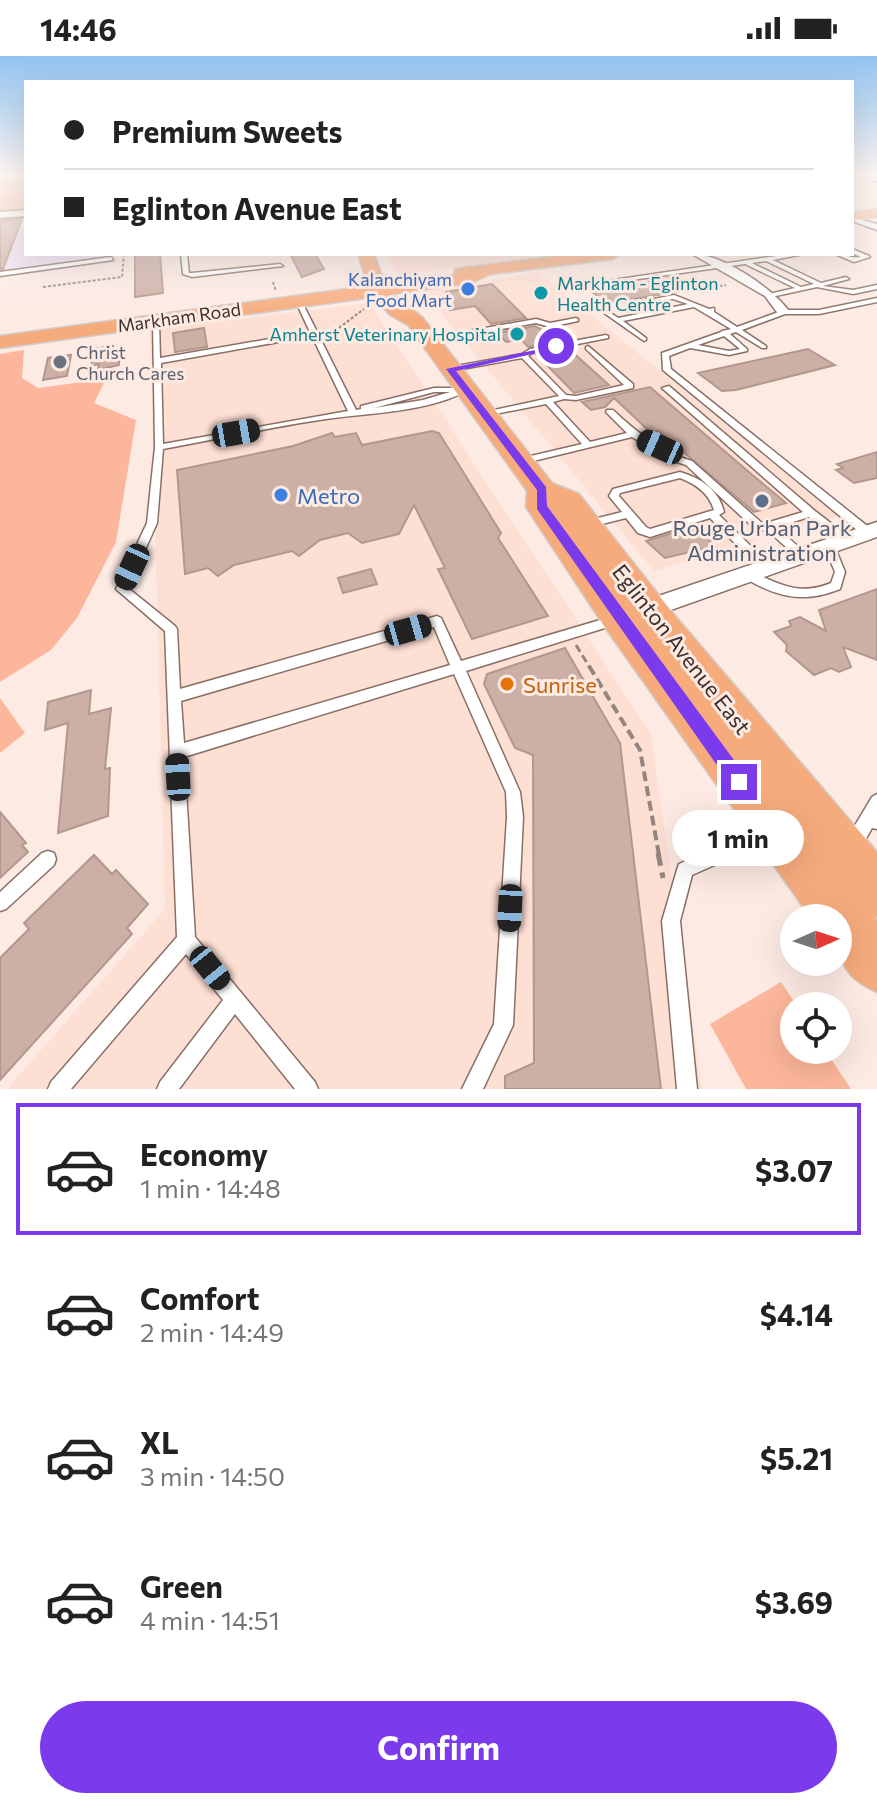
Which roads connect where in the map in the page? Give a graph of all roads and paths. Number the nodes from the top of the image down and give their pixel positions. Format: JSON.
{"nodes":[{"id":1,"x":854,"y":252,"type":"edge"},
{"id":2,"x":124,"y":256,"type":"edge"},
{"id":3,"x":184,"y":256,"type":"edge"},
{"id":4,"x":366,"y":256,"type":"edge"},
{"id":5,"x":598,"y":256,"type":"edge"},
{"id":6,"x":700,"y":256,"type":"edge"},
{"id":7,"x":787,"y":256,"type":"edge"},
{"id":8,"x":843,"y":256,"type":"edge"},
{"id":9,"x":111,"y":259,"type":"dead end"},
{"id":10,"x":766,"y":259,"type":"junction"},
{"id":11,"x":746,"y":262,"type":"junction"},
{"id":12,"x":280,"y":266,"type":"dead end"},
{"id":13,"x":718,"y":266,"type":"junction"},
{"id":14,"x":0,"y":274,"type":"edge"},
{"id":15,"x":846,"y":279,"type":"dead end"},
{"id":16,"x":273,"y":282,"type":"dead end"},
{"id":17,"x":815,"y":284,"type":"junction"},
{"id":18,"x":575,"y":286,"type":"dead end"},
{"id":19,"x":43,"y":287,"type":"dead end"},
{"id":20,"x":877,"y":287,"type":"edge"},
{"id":21,"x":800,"y":288,"type":"junction"},
{"id":22,"x":385,"y":290,"type":"junction"},
{"id":23,"x":771,"y":295,"type":"junction"},
{"id":24,"x":270,"y":298,"type":"junction"},
{"id":25,"x":877,"y":300,"type":"edge"},
{"id":26,"x":299,"y":302,"type":"junction"},
{"id":27,"x":593,"y":303,"type":"dead end"},
{"id":28,"x":858,"y":304,"type":"junction"},
{"id":29,"x":695,"y":305,"type":"junction"},
{"id":30,"x":877,"y":309,"type":"edge"},
{"id":31,"x":668,"y":310,"type":"junction"},
{"id":32,"x":784,"y":312,"type":"junction"},
{"id":33,"x":576,"y":320,"type":"dead end"},
{"id":34,"x":617,"y":320,"type":"junction"},
{"id":35,"x":156,"y":321,"type":"junction"},
{"id":36,"x":734,"y":329,"type":"junction"},
{"id":37,"x":335,"y":331,"type":"dead end"},
{"id":38,"x":724,"y":332,"type":"junction"},
{"id":39,"x":315,"y":333,"type":"junction"},
{"id":40,"x":468,"y":333,"type":"junction"},
{"id":41,"x":606,"y":337,"type":"dead end"},
{"id":42,"x":644,"y":339,"type":"dead end"},
{"id":43,"x":429,"y":340,"type":"junction"},
{"id":44,"x":0,"y":342,"type":"edge"},
{"id":45,"x":477,"y":345,"type":"dead end"},
{"id":46,"x":686,"y":345,"type":"junction"},
{"id":47,"x":764,"y":347,"type":"dead end"},
{"id":48,"x":588,"y":348,"type":"dead end"},
{"id":49,"x":524,"y":356,"type":"junction"},
{"id":50,"x":157,"y":361,"type":"junction"},
{"id":51,"x":458,"y":379,"type":"junction"},
{"id":52,"x":666,"y":388,"type":"dead end"},
{"id":53,"x":564,"y":397,"type":"junction"},
{"id":54,"x":548,"y":401,"type":"junction"},
{"id":55,"x":610,"y":412,"type":"dead end"},
{"id":56,"x":353,"y":413,"type":"junction"},
{"id":57,"x":484,"y":414,"type":"junction"},
{"id":58,"x":633,"y":434,"type":"junction"},
{"id":59,"x":588,"y":445,"type":"junction"},
{"id":60,"x":159,"y":447,"type":"junction"},
{"id":61,"x":520,"y":461,"type":"junction"},
{"id":62,"x":542,"y":490,"type":"junction"},
{"id":63,"x":811,"y":513,"type":"junction"},
{"id":64,"x":628,"y":514,"type":"junction"},
{"id":65,"x":714,"y":516,"type":"junction"},
{"id":66,"x":585,"y":524,"type":"junction"},
{"id":67,"x":769,"y":526,"type":"junction"},
{"id":68,"x":872,"y":531,"type":"edge"},
{"id":69,"x":837,"y":543,"type":"junction"},
{"id":70,"x":801,"y":554,"type":"junction"},
{"id":71,"x":756,"y":571,"type":"junction"},
{"id":72,"x":634,"y":614,"type":"junction"},
{"id":73,"x":570,"y":635,"type":"junction"},
{"id":74,"x":458,"y":668,"type":"junction"},
{"id":75,"x":174,"y":697,"type":"junction"},
{"id":76,"x":177,"y":752,"type":"junction"},
{"id":77,"x":877,"y":802,"type":"edge"},
{"id":78,"x":775,"y":830,"type":"junction"},
{"id":79,"x":864,"y":831,"type":"edge"},
{"id":80,"x":48,"y":859,"type":"dead end"},
{"id":81,"x":877,"y":891,"type":"edge"},
{"id":82,"x":0,"y":903,"type":"edge"},
{"id":83,"x":671,"y":921,"type":"junction"},
{"id":84,"x":186,"y":940,"type":"junction"},
{"id":85,"x":877,"y":964,"type":"edge"},
{"id":86,"x":235,"y":999,"type":"junction"},
{"id":87,"x":58,"y":1089,"type":"edge"},
{"id":88,"x":167,"y":1089,"type":"edge"},
{"id":89,"x":308,"y":1089,"type":"edge"},
{"id":90,"x":472,"y":1089,"type":"edge"},
{"id":91,"x":687,"y":1089,"type":"edge"}],
"edges":[{"from":1,"to":8,"type":"lane"},
{"from":2,"to":19,"type":"path"},
{"from":3,"to":12,"type":"lane"},
{"from":4,"to":22,"type":"main road","name":"Eglinton Avenue East"},
{"from":5,"to":22,"type":"main road","name":"Markham Road"},
{"from":6,"to":13,"type":"street"},
{"from":7,"to":10,"type":"lane"},
{"from":9,"to":14,"type":"lane"},
{"from":10,"to":11,"type":"lane"},
{"from":10,"to":17,"type":"lane"},
{"from":11,"to":13,"type":"lane"},
{"from":11,"to":21,"type":"lane"},
{"from":13,"to":18,"type":"lane"},
{"from":13,"to":23,"type":"street"},
{"from":15,"to":17,"type":"lane"},
{"from":16,"to":24,"type":"path"},
{"from":17,"to":20,"type":"lane"},
{"from":17,"to":21,"type":"lane"},
{"from":21,"to":23,"type":"lane"},
{"from":22,"to":24,"type":"main road","name":"Markham Road"},
{"from":22,"to":26,"type":"main road","name":"Markham Road"},
{"from":22,"to":37,"type":"path"},
{"from":22,"to":43,"type":"main road","name":"Eglinton Avenue East"},
{"from":23,"to":32,"type":"street"},
{"from":24,"to":26,"type":"main road","name":"Markham Road"},
{"from":24,"to":35,"type":"main road","name":"Markham Road"},
{"from":25,"to":28,"type":"lane"},
{"from":26,"to":39,"type":"lane"},
{"from":27,"to":34,"type":"lane"},
{"from":28,"to":30,"type":"lane"},
{"from":28,"to":32,"type":"lane"},
{"from":29,"to":31,"type":"lane"},
{"from":29,"to":31,"type":"lane"},
{"from":29,"to":36,"type":"lane"},
{"from":31,"to":34,"type":"lane"},
{"from":32,"to":36,"type":"lane"},
{"from":33,"to":40,"type":"lane"},
{"from":34,"to":42,"type":"lane"},
{"from":35,"to":44,"type":"main road","name":"Markham Road"},
{"from":35,"to":50,"type":"lane"},
{"from":36,"to":38,"type":"lane"},
{"from":36,"to":47,"type":"lane"},
{"from":38,"to":46,"type":"lane"},
{"from":38,"to":46,"type":"lane"},
{"from":39,"to":50,"type":"lane"},
{"from":39,"to":56,"type":"lane"},
{"from":40,"to":43,"type":"lane"},
{"from":40,"to":45,"type":"lane"},
{"from":41,"to":49,"type":"lane"},
{"from":43,"to":51,"type":"main road","name":"Eglinton Avenue East"},
{"from":46,"to":68,"type":"lane"},
{"from":48,"to":53,"type":"lane"},
{"from":49,"to":51,"type":"lane"},
{"from":49,"to":53,"type":"lane"},
{"from":50,"to":60,"type":"lane"},
{"from":51,"to":56,"type":"lane"},
{"from":51,"to":57,"type":"main road","name":"Eglinton Avenue East"},
{"from":52,"to":63,"type":"lane"},
{"from":53,"to":54,"type":"lane"},
{"from":54,"to":57,"type":"lane"},
{"from":54,"to":59,"type":"lane"},
{"from":55,"to":58,"type":"lane"},
{"from":56,"to":60,"type":"lane"},
{"from":57,"to":61,"type":"main road","name":"Eglinton Avenue East"},
{"from":58,"to":59,"type":"lane"},
{"from":58,"to":67,"type":"lane"},
{"from":59,"to":61,"type":"lane"},
{"from":60,"to":75,"type":"lane"},
{"from":61,"to":62,"type":"main road","name":"Eglinton Avenue East"},
{"from":62,"to":66,"type":"main road","name":"Eglinton Avenue East"},
{"from":62,"to":72,"type":"main road","name":"Eglinton Avenue East"},
{"from":63,"to":67,"type":"lane"},
{"from":63,"to":69,"type":"lane"},
{"from":64,"to":65,"type":"lane"},
{"from":64,"to":65,"type":"lane"},
{"from":64,"to":66,"type":"lane"},
{"from":65,"to":71,"type":"lane"},
{"from":66,"to":72,"type":"main road","name":"Eglinton Avenue East"},
{"from":67,"to":70,"type":"lane"},
{"from":68,"to":69,"type":"street"},
{"from":69,"to":70,"type":"street"},
{"from":69,"to":71,"type":"lane"},
{"from":70,"to":71,"type":"street"},
{"from":71,"to":72,"type":"street"},
{"from":72,"to":73,"type":"lane"},
{"from":72,"to":78,"type":"main road","name":"Eglinton Avenue East"},
{"from":72,"to":79,"type":"main road","name":"Eglinton Avenue East"},
{"from":73,"to":74,"type":"lane"},
{"from":73,"to":83,"type":"path"},
{"from":74,"to":75,"type":"lane"},
{"from":74,"to":76,"type":"lane"},
{"from":74,"to":90,"type":"lane"},
{"from":75,"to":76,"type":"lane"},
{"from":76,"to":84,"type":"lane"},
{"from":77,"to":79,"type":"lane"},
{"from":78,"to":83,"type":"lane"},
{"from":78,"to":85,"type":"main road","name":"Eglinton Avenue East"},
{"from":79,"to":81,"type":"main road","name":"Eglinton Avenue East"},
{"from":80,"to":82,"type":"lane"},
{"from":83,"to":91,"type":"lane"},
{"from":84,"to":86,"type":"lane"},
{"from":84,"to":87,"type":"lane"},
{"from":86,"to":88,"type":"lane"},
{"from":86,"to":89,"type":"lane"}]}
